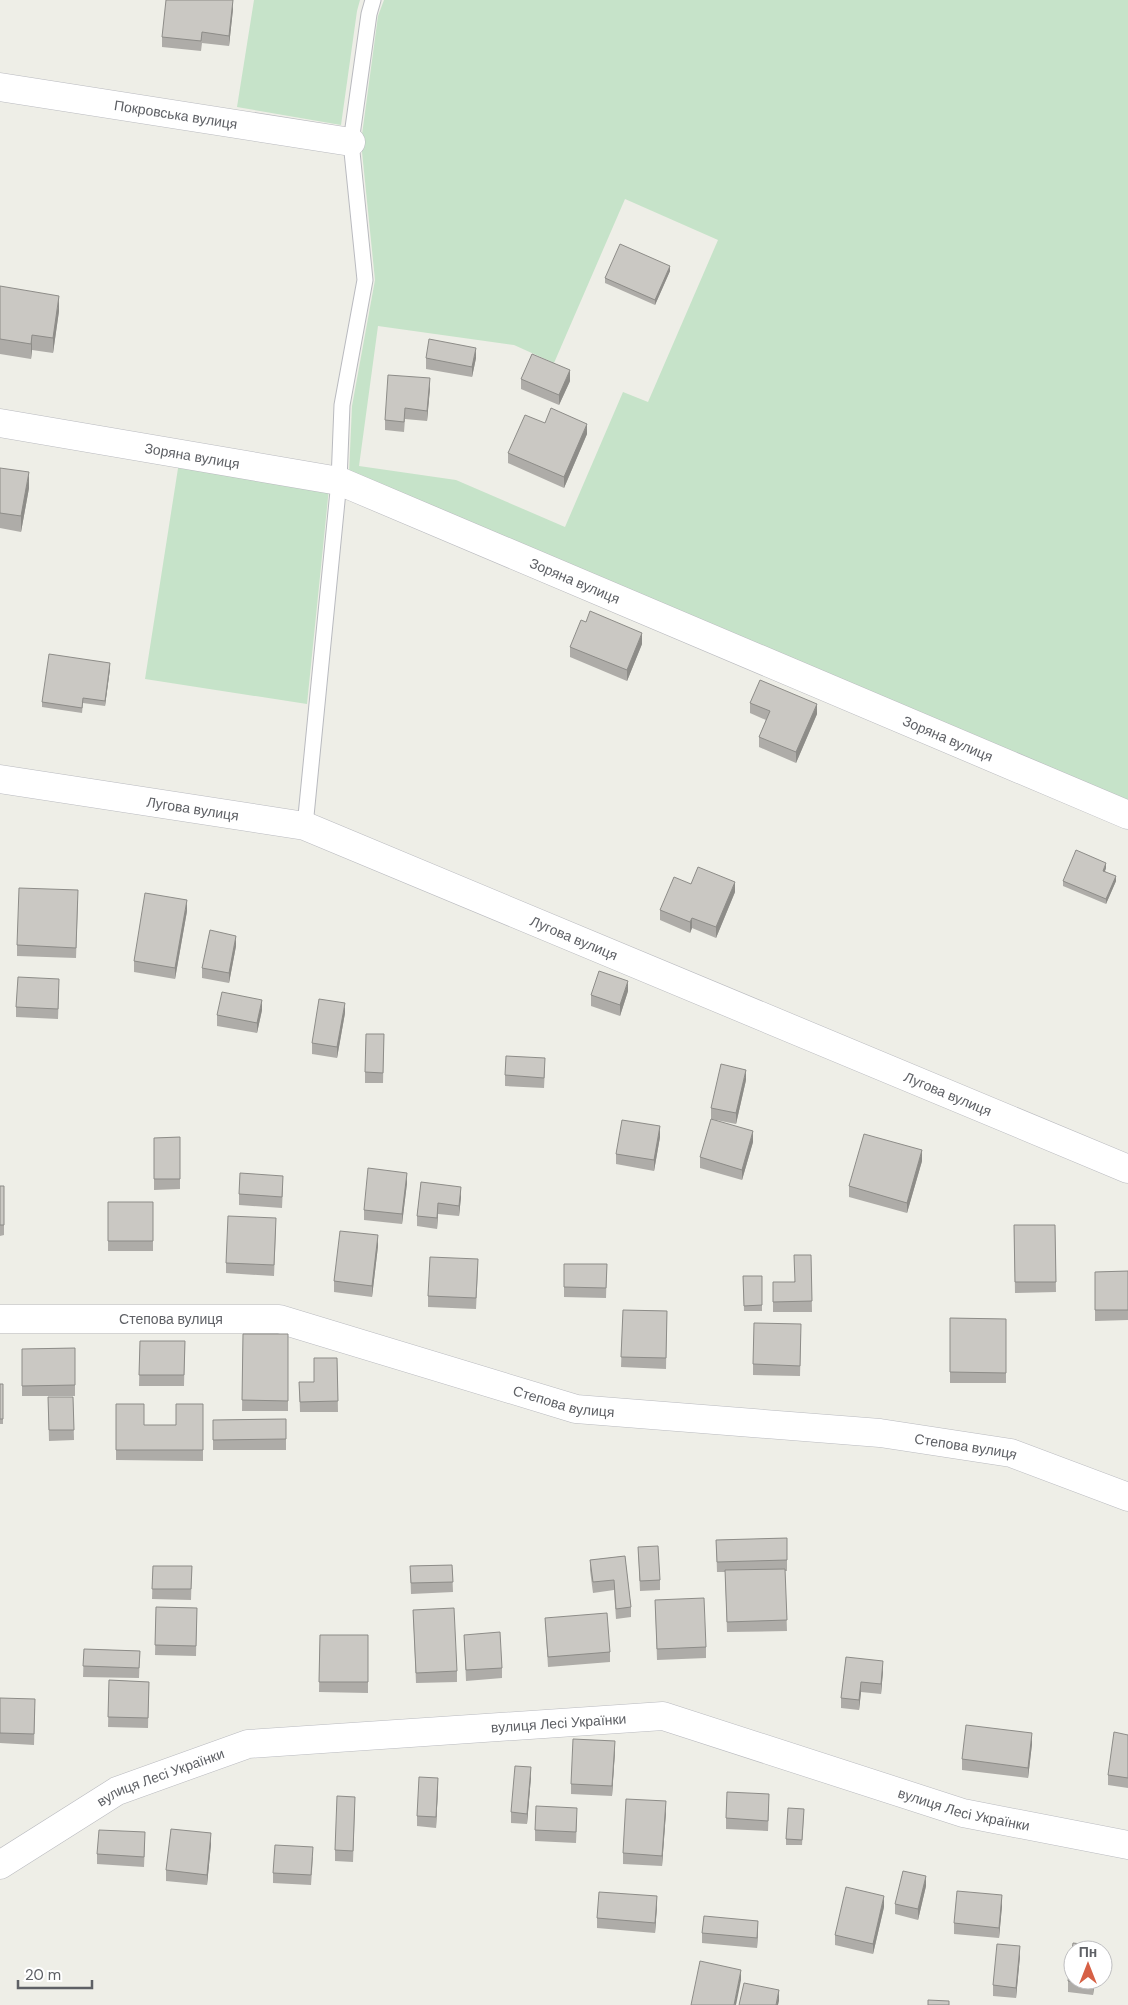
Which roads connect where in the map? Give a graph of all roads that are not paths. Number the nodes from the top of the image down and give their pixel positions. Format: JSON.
{"nodes":[{"id":1,"x":373,"y":0,"type":"edge"},
{"id":2,"x":0,"y":87,"type":"edge"},
{"id":3,"x":351,"y":142,"type":"junction"},
{"id":4,"x":0,"y":423,"type":"edge"},
{"id":5,"x":339,"y":481,"type":"junction"},
{"id":6,"x":0,"y":779,"type":"edge"},
{"id":7,"x":1128,"y":815,"type":"edge"},
{"id":8,"x":306,"y":826,"type":"junction"},
{"id":9,"x":1128,"y":1169,"type":"edge"},
{"id":10,"x":0,"y":1318,"type":"edge"},
{"id":11,"x":1128,"y":1496,"type":"edge"},
{"id":12,"x":1128,"y":1845,"type":"edge"},
{"id":13,"x":0,"y":1865,"type":"edge"}],
"edges":[{"from":1,"to":3,"type":"lane"},
{"from":2,"to":3,"type":"street","name":"Покровська вулиця"},
{"from":3,"to":5,"type":"lane"},
{"from":4,"to":5,"type":"street","name":"Зоряна вулиця"},
{"from":5,"to":7,"type":"street","name":"Зоряна вулиця"},
{"from":5,"to":8,"type":"lane"},
{"from":6,"to":8,"type":"street","name":"Лугова вулиця"},
{"from":8,"to":9,"type":"street","name":"Лугова вулиця"},
{"from":10,"to":11,"type":"street","name":"Степова вулиця"},
{"from":12,"to":13,"type":"street","name":"вулиця Лесі Українки"}]}
